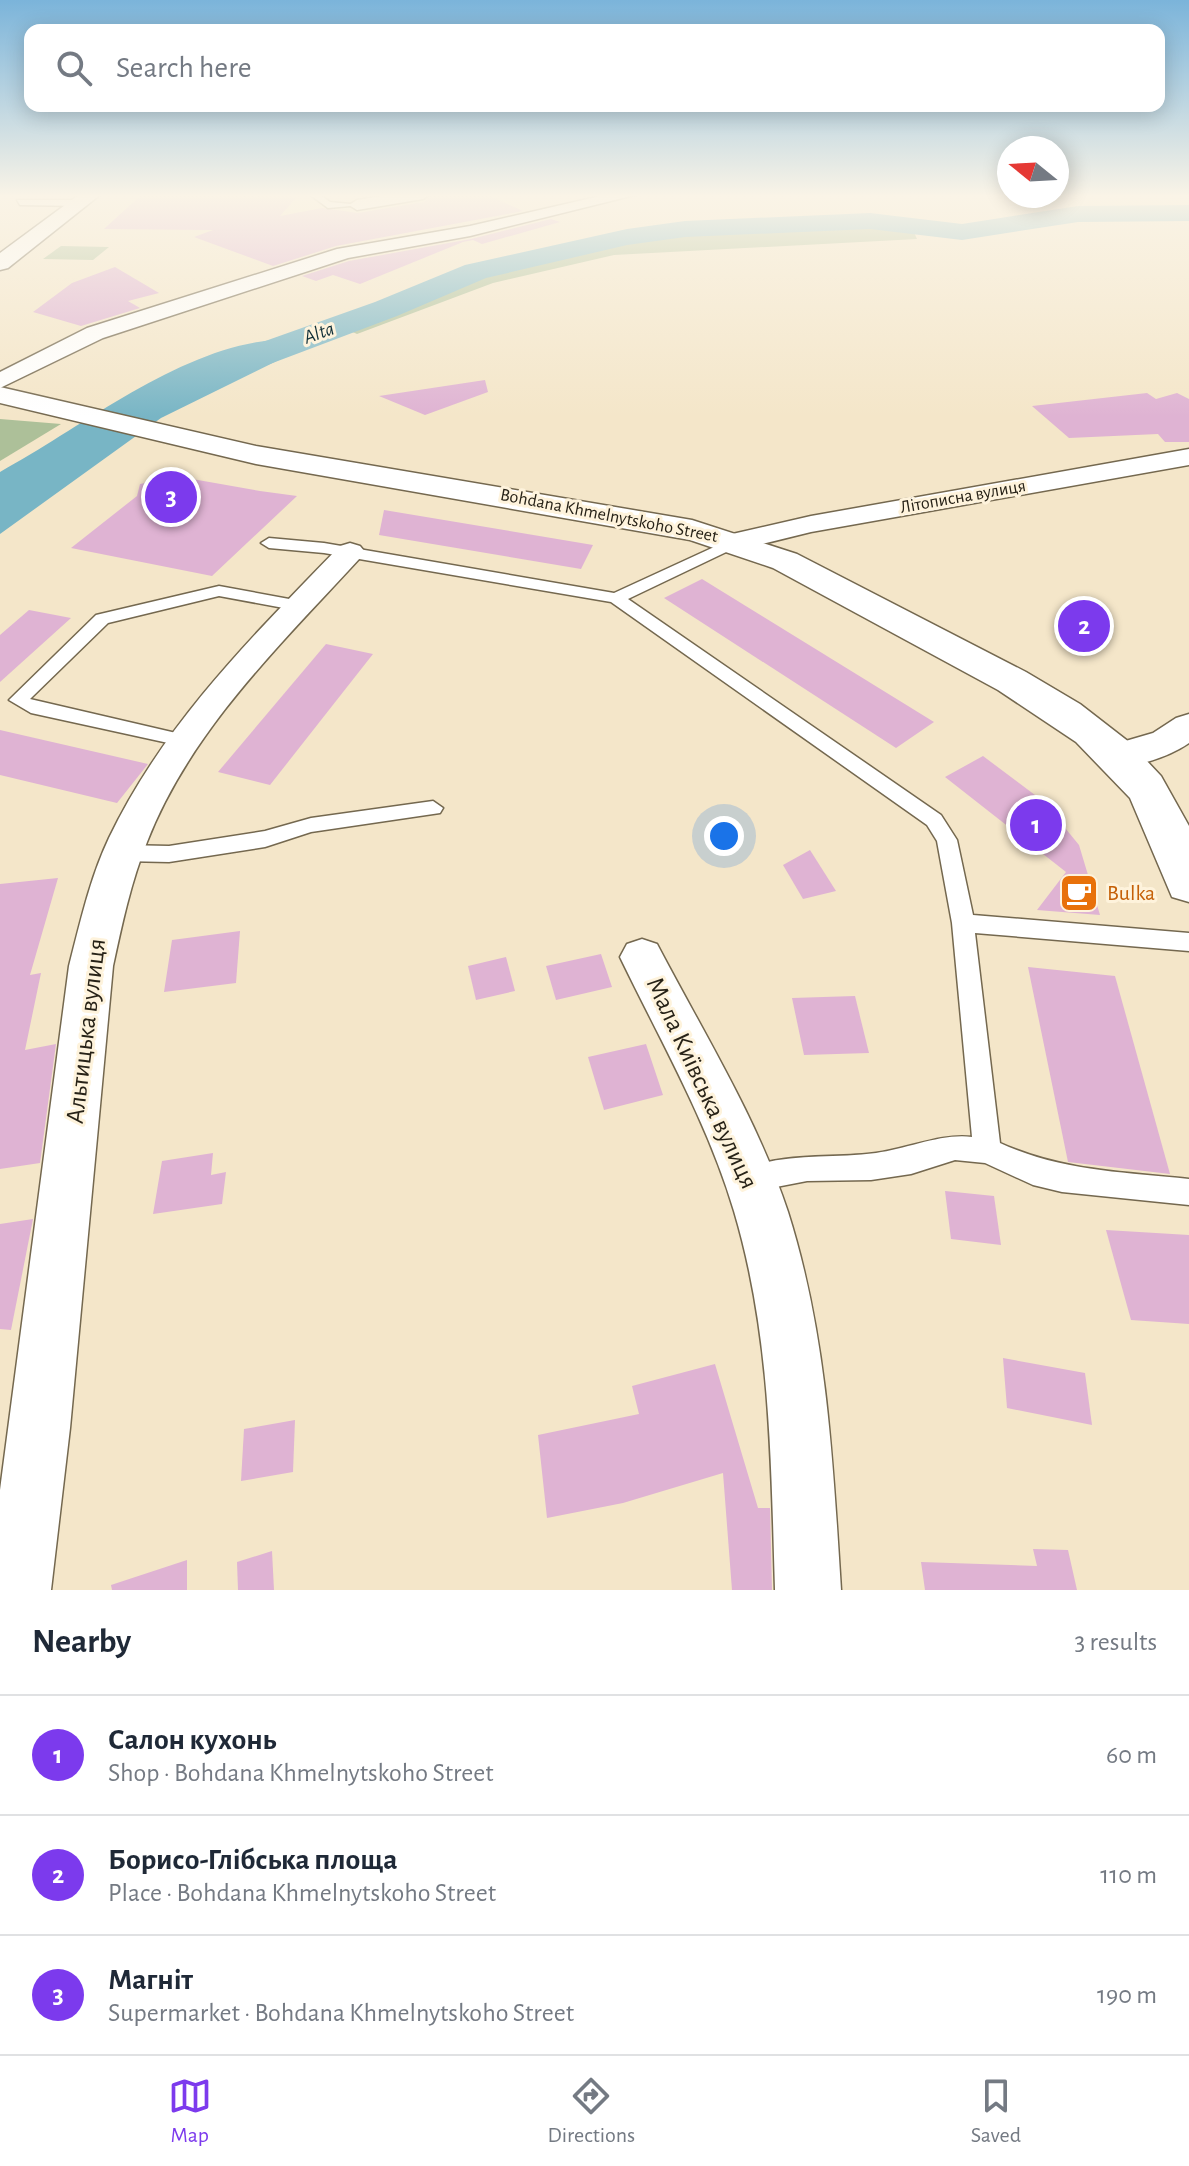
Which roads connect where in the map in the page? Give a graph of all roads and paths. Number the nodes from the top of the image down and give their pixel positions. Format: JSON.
{"nodes":[{"id":1,"x":300,"y":268,"type":"edge"},
{"id":2,"x":0,"y":381,"type":"edge"},
{"id":3,"x":0,"y":395,"type":"edge"},
{"id":4,"x":1189,"y":457,"type":"edge"},
{"id":5,"x":738,"y":541,"type":"junction"},
{"id":6,"x":269,"y":543,"type":"dead end"},
{"id":7,"x":350,"y":552,"type":"junction"},
{"id":8,"x":616,"y":598,"type":"junction"},
{"id":9,"x":300,"y":606,"type":"junction"},
{"id":10,"x":1189,"y":726,"type":"edge"},
{"id":11,"x":182,"y":740,"type":"junction"},
{"id":12,"x":1118,"y":756,"type":"junction"},
{"id":13,"x":433,"y":808,"type":"dead end"},
{"id":14,"x":122,"y":853,"type":"junction"},
{"id":15,"x":1189,"y":884,"type":"edge"},
{"id":16,"x":963,"y":923,"type":"junction"},
{"id":17,"x":1189,"y":942,"type":"edge"},
{"id":18,"x":642,"y":957,"type":"dead end"},
{"id":19,"x":987,"y":1151,"type":"junction"},
{"id":20,"x":751,"y":1179,"type":"junction"},
{"id":21,"x":1189,"y":1192,"type":"edge"},
{"id":22,"x":18,"y":1590,"type":"edge"},
{"id":23,"x":808,"y":1590,"type":"edge"}],
"edges":[{"from":1,"to":2,"type":"street"},
{"from":3,"to":5,"type":"main road","name":"Bohdana Khmelnytskoho Street"},
{"from":4,"to":5,"type":"street","name":"Літописна вулиця"},
{"from":5,"to":8,"type":"lane"},
{"from":5,"to":12,"type":"main road","name":"Bohdana Khmelnytskoho Street"},
{"from":6,"to":7,"type":"lane"},
{"from":7,"to":8,"type":"lane"},
{"from":7,"to":9,"type":"street","name":"Альтицька вулиця"},
{"from":8,"to":16,"type":"lane"},
{"from":9,"to":11,"type":"street","name":"Альтицька вулиця"},
{"from":9,"to":11,"type":"lane"},
{"from":10,"to":12,"type":"street"},
{"from":11,"to":14,"type":"street","name":"Альтицька вулиця"},
{"from":12,"to":15,"type":"main road","name":"Bohdana Khmelnytskoho Street"},
{"from":13,"to":14,"type":"lane"},
{"from":14,"to":22,"type":"street","name":"Альтицька вулиця"},
{"from":16,"to":17,"type":"lane"},
{"from":16,"to":19,"type":"lane"},
{"from":18,"to":20,"type":"street","name":"Мала Київська вулиця"},
{"from":19,"to":20,"type":"lane"},
{"from":19,"to":21,"type":"lane"},
{"from":20,"to":23,"type":"street","name":"Мала Київська вулиця"}]}
